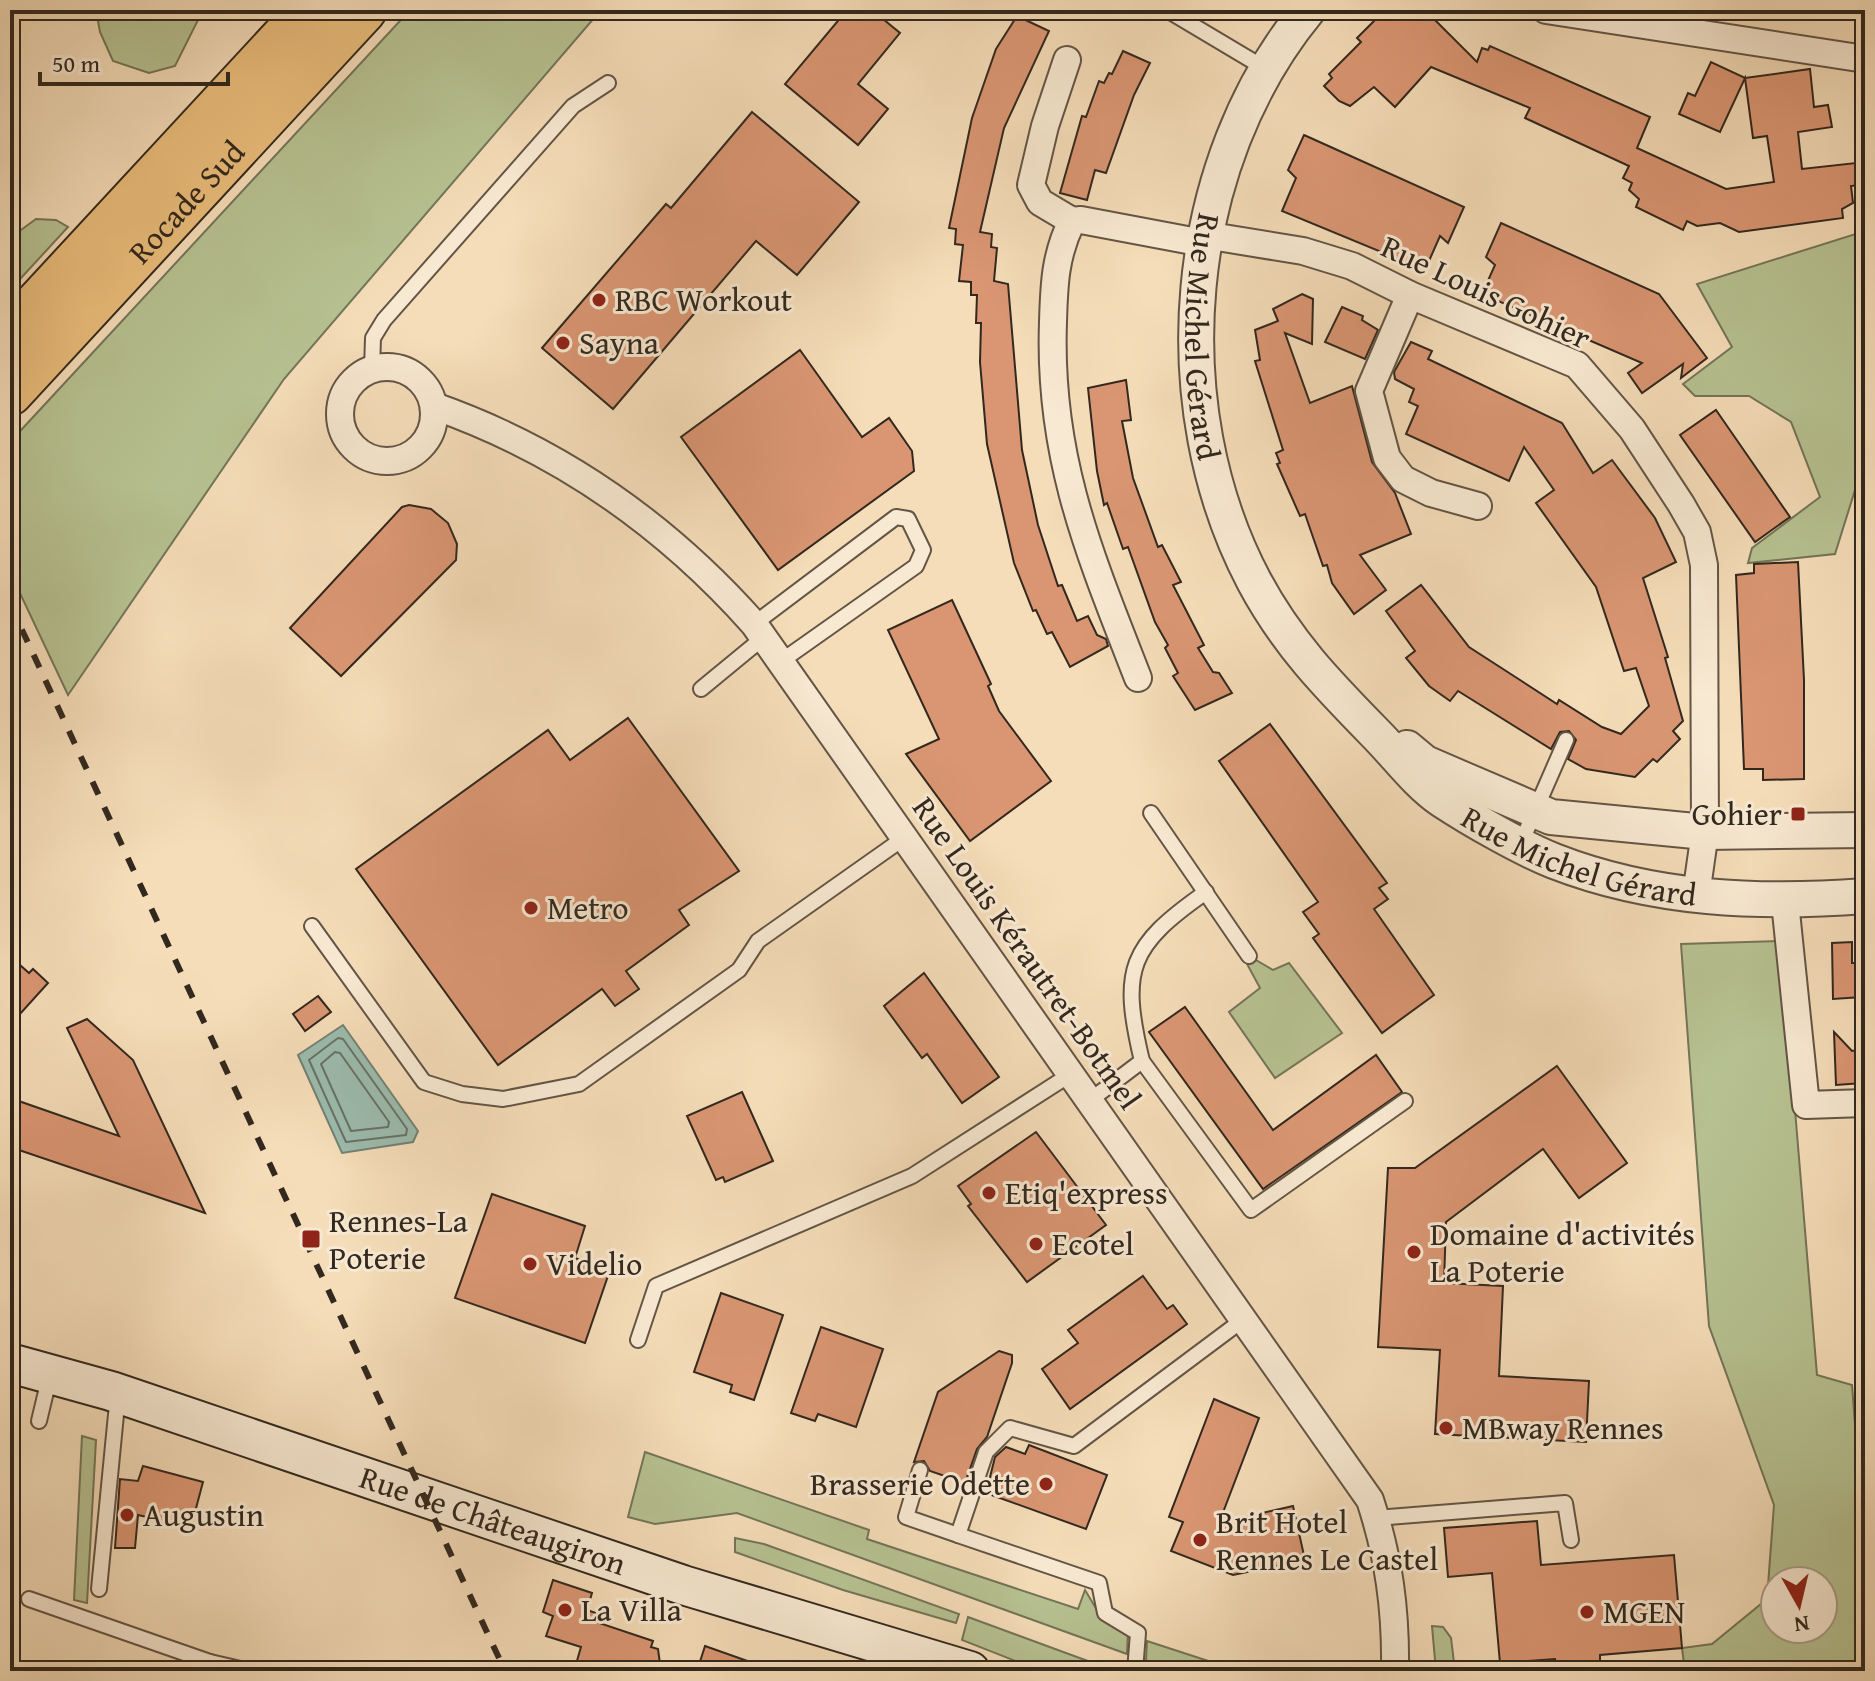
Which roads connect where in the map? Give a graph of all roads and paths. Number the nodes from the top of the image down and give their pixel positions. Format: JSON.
{"nodes":[{"id":1,"x":309,"y":10,"type":"edge"},
{"id":2,"x":364,"y":10,"type":"edge"},
{"id":3,"x":1167,"y":10,"type":"edge"},
{"id":4,"x":1308,"y":10,"type":"edge"},
{"id":5,"x":1546,"y":10,"type":"edge"},
{"id":6,"x":1865,"y":59,"type":"edge"},
{"id":7,"x":1067,"y":60,"type":"dead end"},
{"id":8,"x":1266,"y":69,"type":"junction"},
{"id":9,"x":608,"y":83,"type":"dead end"},
{"id":10,"x":1072,"y":221,"type":"junction"},
{"id":11,"x":1204,"y":239,"type":"junction"},
{"id":12,"x":1410,"y":295,"type":"junction"},
{"id":13,"x":10,"y":333,"type":"edge"},
{"id":14,"x":372,"y":369,"type":"junction"},
{"id":15,"x":10,"y":393,"type":"edge"},
{"id":16,"x":434,"y":406,"type":"junction"},
{"id":17,"x":1478,"y":506,"type":"dead end"},
{"id":18,"x":758,"y":631,"type":"junction"},
{"id":19,"x":780,"y":662,"type":"junction"},
{"id":20,"x":1308,"y":665,"type":"junction"},
{"id":21,"x":1138,"y":678,"type":"dead end"},
{"id":22,"x":701,"y":689,"type":"dead end"},
{"id":23,"x":1566,"y":740,"type":"dead end"},
{"id":24,"x":1536,"y":811,"type":"junction"},
{"id":25,"x":1151,"y":813,"type":"dead end"},
{"id":26,"x":1865,"y":830,"type":"edge"},
{"id":27,"x":1705,"y":832,"type":"junction"},
{"id":28,"x":904,"y":838,"type":"junction"},
{"id":29,"x":1521,"y":843,"type":"junction"},
{"id":30,"x":1206,"y":892,"type":"junction"},
{"id":31,"x":1696,"y":895,"type":"junction"},
{"id":32,"x":1865,"y":896,"type":"edge"},
{"id":33,"x":1785,"y":902,"type":"junction"},
{"id":34,"x":312,"y":926,"type":"dead end"},
{"id":35,"x":1249,"y":956,"type":"dead end"},
{"id":36,"x":1142,"y":1061,"type":"junction"},
{"id":37,"x":1071,"y":1074,"type":"junction"},
{"id":38,"x":1089,"y":1101,"type":"junction"},
{"id":39,"x":1405,"y":1101,"type":"dead end"},
{"id":40,"x":1865,"y":1103,"type":"edge"},
{"id":41,"x":1244,"y":1319,"type":"junction"},
{"id":42,"x":10,"y":1338,"type":"edge"},
{"id":43,"x":638,"y":1340,"type":"dead end"},
{"id":44,"x":10,"y":1363,"type":"edge"},
{"id":45,"x":51,"y":1375,"type":"junction"},
{"id":46,"x":114,"y":1393,"type":"junction"},
{"id":47,"x":39,"y":1421,"type":"dead end"},
{"id":48,"x":920,"y":1470,"type":"dead end"},
{"id":49,"x":1376,"y":1518,"type":"junction"},
{"id":50,"x":958,"y":1535,"type":"junction"},
{"id":51,"x":1571,"y":1540,"type":"dead end"},
{"id":52,"x":99,"y":1589,"type":"dead end"},
{"id":53,"x":29,"y":1599,"type":"dead end"},
{"id":54,"x":210,"y":1666,"type":"edge"},
{"id":55,"x":249,"y":1671,"type":"edge"},
{"id":56,"x":970,"y":1671,"type":"edge"},
{"id":57,"x":1135,"y":1671,"type":"edge"},
{"id":58,"x":1395,"y":1671,"type":"edge"}],
"edges":[{"from":1,"to":13,"type":"highway","name":"Rocade Sud"},
{"from":2,"to":15,"type":"highway","name":"Rocade Sud"},
{"from":3,"to":8,"type":"lane"},
{"from":4,"to":8,"type":"street","name":"Rue Michel Gérard"},
{"from":5,"to":6,"type":"street"},
{"from":7,"to":10,"type":"street"},
{"from":8,"to":11,"type":"street","name":"Rue Michel Gérard"},
{"from":9,"to":14,"type":"lane"},
{"from":10,"to":11,"type":"street","name":"Rue Louis Gohier"},
{"from":10,"to":21,"type":"street"},
{"from":11,"to":12,"type":"street","name":"Rue Louis Gohier"},
{"from":11,"to":20,"type":"street","name":"Rue Michel Gérard"},
{"from":12,"to":17,"type":"street"},
{"from":12,"to":27,"type":"street","name":"Rue Louis Gohier"},
{"from":14,"to":16,"type":"street"},
{"from":14,"to":16,"type":"street"},
{"from":16,"to":18,"type":"street","name":"Rue Louis Kérautret-Botmel"},
{"from":18,"to":19,"type":"street","name":"Rue Louis Kérautret-Botmel"},
{"from":18,"to":19,"type":"lane"},
{"from":18,"to":22,"type":"lane"},
{"from":19,"to":28,"type":"street","name":"Rue Louis Kérautret-Botmel"},
{"from":20,"to":24,"type":"street","name":"Rue Michel Gérard"},
{"from":20,"to":29,"type":"street","name":"Rue Michel Gérard"},
{"from":23,"to":24,"type":"lane"},
{"from":24,"to":27,"type":"street","name":"Rue Michel Gérard"},
{"from":24,"to":29,"type":"lane"},
{"from":25,"to":30,"type":"lane"},
{"from":26,"to":27,"type":"street","name":"Rue Michel Gérard"},
{"from":27,"to":31,"type":"street","name":"Rue Louis Gohier"},
{"from":28,"to":34,"type":"lane"},
{"from":28,"to":37,"type":"street","name":"Rue Louis Kérautret-Botmel"},
{"from":29,"to":31,"type":"street","name":"Rue Michel Gérard"},
{"from":30,"to":35,"type":"lane"},
{"from":30,"to":36,"type":"lane"},
{"from":31,"to":33,"type":"street","name":"Rue Michel Gérard"},
{"from":32,"to":33,"type":"street","name":"Rue Michel Gérard"},
{"from":33,"to":40,"type":"street"},
{"from":36,"to":38,"type":"lane"},
{"from":36,"to":39,"type":"lane"},
{"from":37,"to":38,"type":"street","name":"Rue Louis Kérautret-Botmel"},
{"from":37,"to":43,"type":"lane"},
{"from":38,"to":41,"type":"street","name":"Rue Louis Kérautret-Botmel"},
{"from":41,"to":49,"type":"street","name":"Rue Louis Kérautret-Botmel"},
{"from":41,"to":50,"type":"lane"},
{"from":42,"to":46,"type":"main road","name":"Rue de Châteaugiron"},
{"from":44,"to":45,"type":"main road","name":"Rue de Châteaugiron"},
{"from":45,"to":46,"type":"main road","name":"Rue de Châteaugiron"},
{"from":45,"to":47,"type":"lane"},
{"from":46,"to":52,"type":"lane"},
{"from":46,"to":56,"type":"main road","name":"Rue de Châteaugiron"},
{"from":48,"to":50,"type":"lane"},
{"from":49,"to":51,"type":"lane"},
{"from":49,"to":58,"type":"street","name":"Rue Louis Kérautret-Botmel"},
{"from":50,"to":57,"type":"lane"},
{"from":53,"to":54,"type":"lane"},
{"from":54,"to":55,"type":"lane"}]}
